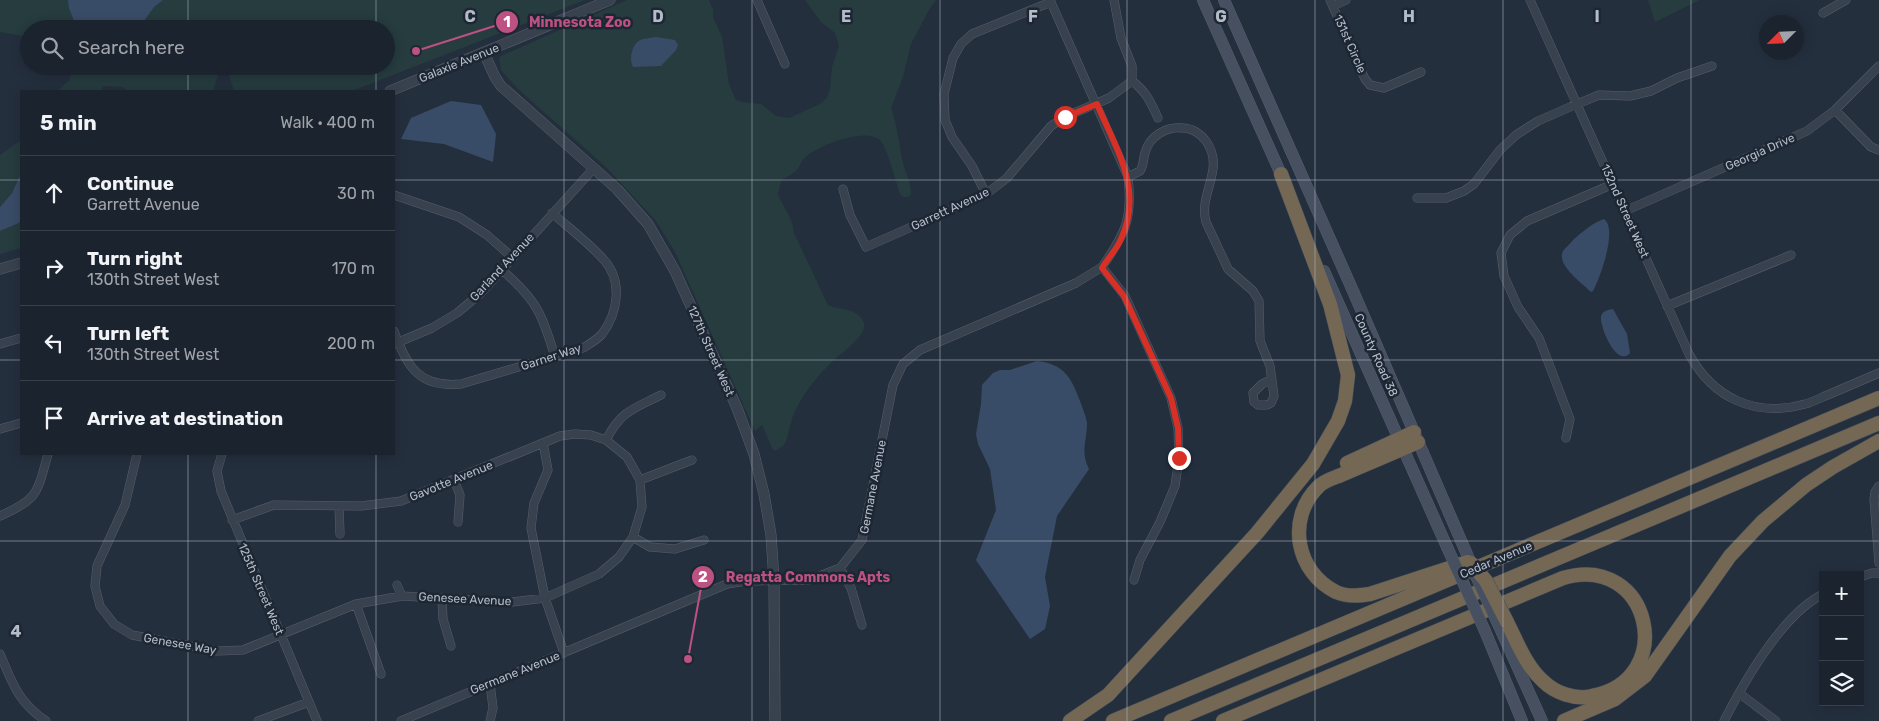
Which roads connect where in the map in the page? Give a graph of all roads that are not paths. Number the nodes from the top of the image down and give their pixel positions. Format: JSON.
{"nodes":[{"id":1,"x":610,"y":0,"type":"edge"},
{"id":2,"x":757,"y":0,"type":"edge"},
{"id":3,"x":1114,"y":0,"type":"edge"},
{"id":4,"x":1203,"y":0,"type":"edge"},
{"id":5,"x":1224,"y":0,"type":"edge"},
{"id":6,"x":1346,"y":0,"type":"edge"},
{"id":7,"x":1530,"y":0,"type":"edge"},
{"id":8,"x":1846,"y":0,"type":"edge"},
{"id":9,"x":1050,"y":1,"type":"edge"},
{"id":10,"x":1332,"y":3,"type":"edge"},
{"id":11,"x":1822,"y":13,"type":"dead end"},
{"id":12,"x":484,"y":54,"type":"junction"},
{"id":13,"x":785,"y":64,"type":"dead end"},
{"id":14,"x":1712,"y":66,"type":"dead end"},
{"id":15,"x":1879,"y":66,"type":"edge"},
{"id":16,"x":1421,"y":72,"type":"dead end"},
{"id":17,"x":1132,"y":81,"type":"junction"},
{"id":18,"x":393,"y":90,"type":"edge"},
{"id":19,"x":1097,"y":104,"type":"junction"},
{"id":20,"x":1576,"y":104,"type":"junction"},
{"id":21,"x":1835,"y":110,"type":"junction"},
{"id":22,"x":1158,"y":118,"type":"dead end"},
{"id":23,"x":1879,"y":150,"type":"edge"},
{"id":24,"x":594,"y":168,"type":"junction"},
{"id":25,"x":1281,"y":174,"type":"junction"},
{"id":26,"x":1128,"y":177,"type":"junction"},
{"id":27,"x":1613,"y":184,"type":"junction"},
{"id":28,"x":843,"y":189,"type":"dead end"},
{"id":29,"x":986,"y":194,"type":"junction"},
{"id":30,"x":395,"y":195,"type":"edge"},
{"id":31,"x":1417,"y":198,"type":"dead end"},
{"id":32,"x":1624,"y":211,"type":"junction"},
{"id":33,"x":552,"y":213,"type":"junction"},
{"id":34,"x":1791,"y":255,"type":"dead end"},
{"id":35,"x":513,"y":258,"type":"junction"},
{"id":36,"x":20,"y":263,"type":"edge"},
{"id":37,"x":1102,"y":268,"type":"junction"},
{"id":38,"x":0,"y":269,"type":"edge"},
{"id":39,"x":502,"y":270,"type":"junction"},
{"id":40,"x":1667,"y":306,"type":"junction"},
{"id":41,"x":20,"y":338,"type":"edge"},
{"id":42,"x":396,"y":343,"type":"edge"},
{"id":43,"x":0,"y":344,"type":"edge"},
{"id":44,"x":555,"y":357,"type":"junction"},
{"id":45,"x":1879,"y":373,"type":"edge"},
{"id":46,"x":1272,"y":379,"type":"dead end"},
{"id":47,"x":661,"y":395,"type":"dead end"},
{"id":48,"x":1879,"y":398,"type":"edge"},
{"id":49,"x":20,"y":423,"type":"edge"},
{"id":50,"x":1879,"y":423,"type":"edge"},
{"id":51,"x":0,"y":429,"type":"edge"},
{"id":52,"x":1416,"y":437,"type":"junction"},
{"id":53,"x":1566,"y":438,"type":"dead end"},
{"id":54,"x":606,"y":440,"type":"junction"},
{"id":55,"x":1879,"y":441,"type":"edge"},
{"id":56,"x":543,"y":443,"type":"junction"},
{"id":57,"x":1401,"y":444,"type":"junction"},
{"id":58,"x":48,"y":455,"type":"edge"},
{"id":59,"x":137,"y":455,"type":"edge"},
{"id":60,"x":222,"y":455,"type":"edge"},
{"id":61,"x":692,"y":460,"type":"dead end"},
{"id":62,"x":454,"y":480,"type":"junction"},
{"id":63,"x":640,"y":480,"type":"junction"},
{"id":64,"x":1879,"y":486,"type":"edge"},
{"id":65,"x":1286,"y":498,"type":"junction"},
{"id":66,"x":340,"y":506,"type":"junction"},
{"id":67,"x":0,"y":516,"type":"edge"},
{"id":68,"x":232,"y":520,"type":"junction"},
{"id":69,"x":458,"y":522,"type":"dead end"},
{"id":70,"x":1573,"y":528,"type":"junction"},
{"id":71,"x":340,"y":534,"type":"dead end"},
{"id":72,"x":633,"y":537,"type":"junction"},
{"id":73,"x":704,"y":540,"type":"dead end"},
{"id":74,"x":1471,"y":563,"type":"joint"},
{"id":75,"x":1879,"y":563,"type":"edge"},
{"id":76,"x":840,"y":568,"type":"junction"},
{"id":77,"x":1879,"y":573,"type":"edge"},
{"id":78,"x":1864,"y":575,"type":"edge"},
{"id":79,"x":774,"y":580,"type":"junction"},
{"id":80,"x":1134,"y":580,"type":"dead end"},
{"id":81,"x":397,"y":585,"type":"dead end"},
{"id":82,"x":402,"y":596,"type":"junction"},
{"id":83,"x":1819,"y":597,"type":"edge"},
{"id":84,"x":442,"y":598,"type":"junction"},
{"id":85,"x":546,"y":598,"type":"junction"},
{"id":86,"x":356,"y":604,"type":"junction"},
{"id":87,"x":1503,"y":624,"type":"junction"},
{"id":88,"x":862,"y":625,"type":"dead end"},
{"id":89,"x":280,"y":635,"type":"junction"},
{"id":90,"x":451,"y":646,"type":"dead end"},
{"id":91,"x":564,"y":653,"type":"junction"},
{"id":92,"x":0,"y":654,"type":"edge"},
{"id":93,"x":381,"y":674,"type":"dead end"},
{"id":94,"x":490,"y":683,"type":"junction"},
{"id":95,"x":1739,"y":693,"type":"junction"},
{"id":96,"x":309,"y":702,"type":"junction"},
{"id":97,"x":46,"y":721,"type":"edge"},
{"id":98,"x":258,"y":721,"type":"edge"},
{"id":99,"x":317,"y":721,"type":"edge"},
{"id":100,"x":401,"y":721,"type":"edge"},
{"id":101,"x":490,"y":721,"type":"edge"},
{"id":102,"x":776,"y":721,"type":"edge"},
{"id":103,"x":1070,"y":721,"type":"edge"},
{"id":104,"x":1113,"y":721,"type":"edge"},
{"id":105,"x":1171,"y":721,"type":"edge"},
{"id":106,"x":1223,"y":721,"type":"edge"},
{"id":107,"x":1522,"y":721,"type":"edge"},
{"id":108,"x":1542,"y":721,"type":"edge"},
{"id":109,"x":1564,"y":721,"type":"edge"},
{"id":110,"x":1724,"y":721,"type":"edge"},
{"id":111,"x":1776,"y":721,"type":"edge"}],
"edges":[{"from":1,"to":12,"type":"street","name":"Galaxie Avenue"},
{"from":2,"to":13,"type":"street"},
{"from":3,"to":17,"type":"street"},
{"from":4,"to":25,"type":"main road","name":"County Road 38"},
{"from":5,"to":52,"type":"main road","name":"County Road 38"},
{"from":6,"to":10,"type":"street"},
{"from":7,"to":20,"type":"street","name":"132nd Street West"},
{"from":8,"to":11,"type":"street"},
{"from":9,"to":19,"type":"street"},
{"from":9,"to":29,"type":"street"},
{"from":10,"to":16,"type":"street","name":"131st Circle"},
{"from":12,"to":18,"type":"street","name":"Galaxie Avenue"},
{"from":12,"to":24,"type":"street","name":"127th Street West"},
{"from":14,"to":20,"type":"street"},
{"from":15,"to":21,"type":"street","name":"Georgia Drive"},
{"from":17,"to":19,"type":"street","name":"Garrett Avenue"},
{"from":17,"to":22,"type":"street"},
{"from":19,"to":26,"type":"street"},
{"from":19,"to":29,"type":"street","name":"Garrett Avenue"},
{"from":20,"to":27,"type":"street","name":"132nd Street West"},
{"from":20,"to":31,"type":"street"},
{"from":21,"to":23,"type":"street"},
{"from":21,"to":32,"type":"street","name":"Georgia Drive"},
{"from":24,"to":33,"type":"street","name":"Garland Avenue"},
{"from":24,"to":79,"type":"street","name":"127th Street West"},
{"from":25,"to":57,"type":"main road","name":"County Road 38"},
{"from":25,"to":65,"type":"highway"},
{"from":26,"to":37,"type":"street"},
{"from":26,"to":46,"type":"street"},
{"from":27,"to":32,"type":"street","name":"132nd Street West"},
{"from":27,"to":53,"type":"street"},
{"from":28,"to":29,"type":"street","name":"Garrett Avenue"},
{"from":30,"to":35,"type":"street"},
{"from":32,"to":40,"type":"street","name":"132nd Street West"},
{"from":33,"to":35,"type":"street","name":"Garland Avenue"},
{"from":33,"to":44,"type":"street","name":"Garner Way"},
{"from":34,"to":40,"type":"street"},
{"from":35,"to":39,"type":"street","name":"Garland Avenue"},
{"from":36,"to":38,"type":"street"},
{"from":37,"to":76,"type":"street","name":"Germane Avenue"},
{"from":37,"to":80,"type":"street"},
{"from":39,"to":42,"type":"street","name":"Garland Avenue"},
{"from":39,"to":44,"type":"street"},
{"from":40,"to":45,"type":"street","name":"132nd Street West"},
{"from":41,"to":43,"type":"street"},
{"from":42,"to":44,"type":"street","name":"Garner Way"},
{"from":47,"to":54,"type":"street"},
{"from":48,"to":70,"type":"highway","name":"Cedar Avenue"},
{"from":49,"to":51,"type":"street"},
{"from":50,"to":105,"type":"highway","name":"Cedar Avenue"},
{"from":52,"to":57,"type":"highway"},
{"from":52,"to":74,"type":"main road","name":"County Road 38"},
{"from":54,"to":56,"type":"street","name":"Gavotte Avenue"},
{"from":54,"to":63,"type":"street"},
{"from":55,"to":109,"type":"highway"},
{"from":56,"to":62,"type":"street","name":"Gavotte Avenue"},
{"from":56,"to":85,"type":"street"},
{"from":57,"to":65,"type":"highway"},
{"from":57,"to":70,"type":"highway"},
{"from":57,"to":107,"type":"main road","name":"County Road 38","bridge":true},
{"from":58,"to":67,"type":"street"},
{"from":59,"to":89,"type":"street","name":"Genesee Way"},
{"from":60,"to":68,"type":"street","name":"125th Street West"},
{"from":61,"to":63,"type":"street"},
{"from":62,"to":66,"type":"street","name":"Gavotte Avenue"},
{"from":62,"to":69,"type":"street"},
{"from":63,"to":72,"type":"street","name":"Genesee Avenue"},
{"from":64,"to":75,"type":"street"},
{"from":65,"to":103,"type":"highway"},
{"from":66,"to":68,"type":"street","name":"Gavotte Avenue"},
{"from":66,"to":71,"type":"street"},
{"from":68,"to":89,"type":"street","name":"125th Street West"},
{"from":70,"to":104,"type":"highway","name":"Cedar Avenue"},
{"from":72,"to":73,"type":"street"},
{"from":72,"to":85,"type":"street","name":"Genesee Avenue"},
{"from":74,"to":87,"type":"highway","bridge":true},
{"from":76,"to":79,"type":"street","name":"Germane Avenue"},
{"from":76,"to":88,"type":"street"},
{"from":77,"to":78,"type":"street"},
{"from":79,"to":91,"type":"street","name":"Germane Avenue"},
{"from":79,"to":102,"type":"street","name":"127th Street West"},
{"from":81,"to":82,"type":"street"},
{"from":82,"to":84,"type":"street","name":"Genesee Avenue"},
{"from":82,"to":86,"type":"street","name":"Genesee Avenue"},
{"from":83,"to":95,"type":"street"},
{"from":84,"to":85,"type":"street","name":"Genesee Avenue"},
{"from":84,"to":90,"type":"street"},
{"from":85,"to":91,"type":"street"},
{"from":86,"to":89,"type":"street","name":"Genesee Avenue"},
{"from":86,"to":93,"type":"street"},
{"from":87,"to":106,"type":"highway"},
{"from":87,"to":108,"type":"main road"},
{"from":89,"to":96,"type":"street","name":"125th Street West"},
{"from":91,"to":94,"type":"street","name":"Germane Avenue"},
{"from":92,"to":97,"type":"street"},
{"from":94,"to":100,"type":"street","name":"Germane Avenue"},
{"from":94,"to":101,"type":"street"},
{"from":95,"to":110,"type":"street"},
{"from":95,"to":111,"type":"street"},
{"from":96,"to":98,"type":"street"},
{"from":96,"to":99,"type":"street","name":"125th Street West"}]}
